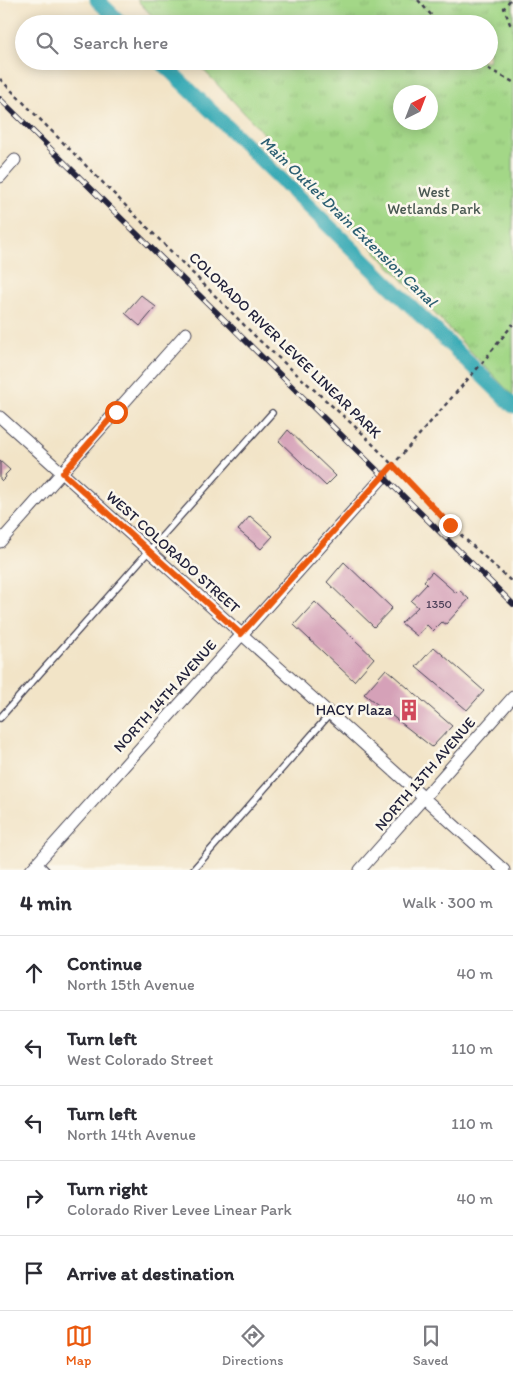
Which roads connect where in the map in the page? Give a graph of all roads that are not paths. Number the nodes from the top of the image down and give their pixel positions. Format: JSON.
{"nodes":[{"id":1,"x":15,"y":160,"type":"dead end"},
{"id":2,"x":0,"y":177,"type":"edge"},
{"id":3,"x":186,"y":333,"type":"dead end"},
{"id":4,"x":272,"y":413,"type":"dead end"},
{"id":5,"x":0,"y":417,"type":"edge"},
{"id":6,"x":63,"y":473,"type":"junction"},
{"id":7,"x":383,"y":477,"type":"road end"},
{"id":8,"x":0,"y":542,"type":"edge"},
{"id":9,"x":148,"y":550,"type":"junction"},
{"id":10,"x":241,"y":634,"type":"junction"},
{"id":11,"x":513,"y":697,"type":"edge"},
{"id":12,"x":330,"y":714,"type":"junction"},
{"id":13,"x":0,"y":718,"type":"edge"},
{"id":14,"x":424,"y":798,"type":"junction"},
{"id":15,"x":38,"y":867,"type":"edge"},
{"id":16,"x":193,"y":870,"type":"edge"},
{"id":17,"x":360,"y":870,"type":"edge"},
{"id":18,"x":504,"y":870,"type":"edge"}],
"edges":[{"from":1,"to":2,"type":"street"},
{"from":3,"to":6,"type":"street"},
{"from":4,"to":9,"type":"lane"},
{"from":5,"to":6,"type":"street","name":"WEST COLORADO STREET"},
{"from":6,"to":8,"type":"street"},
{"from":6,"to":9,"type":"street","name":"WEST COLORADO STREET"},
{"from":7,"to":10,"type":"street","name":"NORTH 14TH AVENUE"},
{"from":9,"to":10,"type":"street","name":"WEST COLORADO STREET"},
{"from":9,"to":13,"type":"lane"},
{"from":10,"to":12,"type":"street","name":"WEST COLORADO STREET"},
{"from":10,"to":15,"type":"street","name":"NORTH 14TH AVENUE"},
{"from":11,"to":14,"type":"street","name":"NORTH 13TH AVENUE"},
{"from":12,"to":14,"type":"street","name":"WEST COLORADO STREET"},
{"from":12,"to":16,"type":"lane"},
{"from":14,"to":17,"type":"street","name":"NORTH 13TH AVENUE"},
{"from":14,"to":18,"type":"street","name":"WEST COLORADO STREET"}]}
